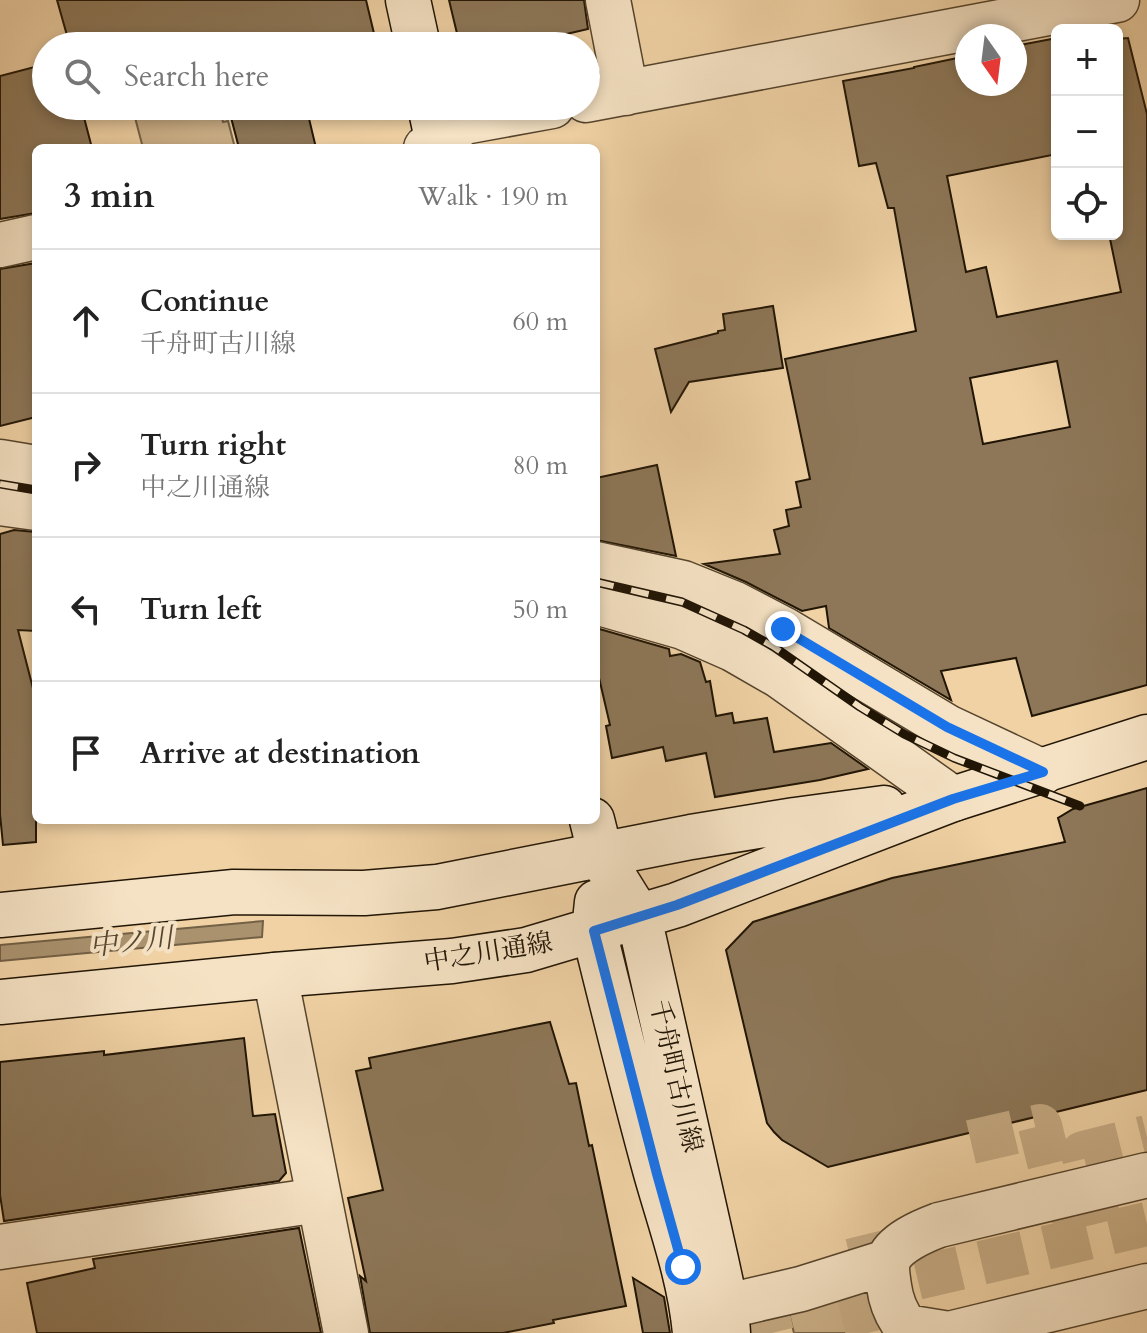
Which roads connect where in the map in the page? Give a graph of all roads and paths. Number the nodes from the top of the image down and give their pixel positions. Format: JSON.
{"nodes":[{"id":1,"x":408,"y":0,"type":"edge"},
{"id":2,"x":608,"y":0,"type":"edge"},
{"id":3,"x":1117,"y":0,"type":"edge"},
{"id":4,"x":1144,"y":0,"type":"edge"},
{"id":5,"x":1147,"y":11,"type":"edge"},
{"id":6,"x":415,"y":32,"type":"edge"},
{"id":7,"x":606,"y":96,"type":"edge"},
{"id":8,"x":475,"y":120,"type":"edge"},
{"id":9,"x":433,"y":136,"type":"edge"},
{"id":10,"x":32,"y":238,"type":"edge"},
{"id":11,"x":0,"y":245,"type":"edge"},
{"id":12,"x":0,"y":462,"type":"edge"},
{"id":13,"x":32,"y":467,"type":"edge"},
{"id":14,"x":0,"y":503,"type":"edge"},
{"id":15,"x":32,"y":507,"type":"edge"},
{"id":16,"x":600,"y":565,"type":"edge"},
{"id":17,"x":600,"y":603,"type":"edge"},
{"id":18,"x":1147,"y":737,"type":"edge"},
{"id":19,"x":1043,"y":772,"type":"junction"},
{"id":20,"x":953,"y":799,"type":"junction"},
{"id":21,"x":597,"y":838,"type":"edge"},
{"id":22,"x":0,"y":915,"type":"edge"},
{"id":23,"x":639,"y":917,"type":"junction"},
{"id":24,"x":594,"y":931,"type":"junction"},
{"id":25,"x":275,"y":975,"type":"junction"},
{"id":26,"x":0,"y":1002,"type":"edge"},
{"id":27,"x":1147,"y":1175,"type":"edge"},
{"id":28,"x":319,"y":1200,"type":"junction"},
{"id":29,"x":0,"y":1247,"type":"edge"},
{"id":30,"x":887,"y":1262,"type":"junction"},
{"id":31,"x":1147,"y":1286,"type":"edge"},
{"id":32,"x":710,"y":1321,"type":"edge"},
{"id":33,"x":346,"y":1333,"type":"edge"},
{"id":34,"x":943,"y":1333,"type":"edge"},
{"id":35,"x":953,"y":1333,"type":"edge"}],
"edges":[{"from":1,"to":6,"type":"street"},
{"from":2,"to":7,"type":"street"},
{"from":3,"to":7,"type":"street"},
{"from":4,"to":5,"type":"street"},
{"from":8,"to":9,"type":"street"},
{"from":10,"to":11,"type":"street"},
{"from":12,"to":13,"type":"street"},
{"from":14,"to":15,"type":"street"},
{"from":16,"to":19,"type":"street"},
{"from":17,"to":20,"type":"street"},
{"from":18,"to":19,"type":"street","name":"中之川通線"},
{"from":19,"to":20,"type":"street","name":"中之川通線"},
{"from":20,"to":21,"type":"street","name":"中之川通線"},
{"from":20,"to":23,"type":"street","name":"中之川通線"},
{"from":21,"to":22,"type":"street","name":"中之川通線"},
{"from":21,"to":23,"type":"street","name":"千舟町古川線"},
{"from":21,"to":24,"type":"street","name":"千舟町古川線"},
{"from":23,"to":24,"type":"street","name":"中之川通線"},
{"from":23,"to":32,"type":"street","name":"千舟町古川線"},
{"from":24,"to":25,"type":"street","name":"中之川通線"},
{"from":24,"to":32,"type":"street","name":"千舟町古川線"},
{"from":25,"to":26,"type":"street","name":"中之川通線"},
{"from":25,"to":28,"type":"street"},
{"from":27,"to":30,"type":"street"},
{"from":28,"to":29,"type":"street"},
{"from":28,"to":33,"type":"street"},
{"from":30,"to":32,"type":"street"},
{"from":30,"to":34,"type":"street"},
{"from":31,"to":35,"type":"street"}]}
